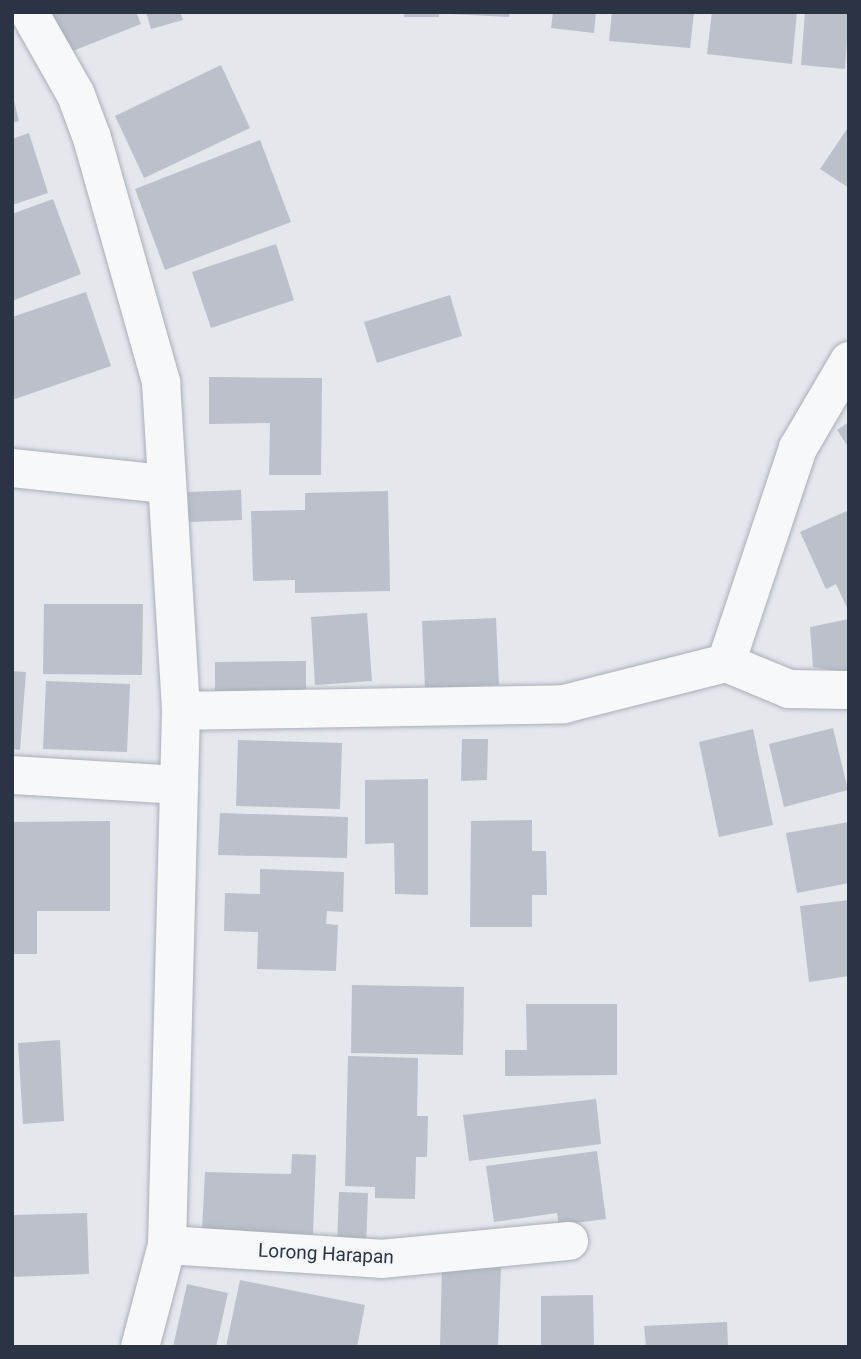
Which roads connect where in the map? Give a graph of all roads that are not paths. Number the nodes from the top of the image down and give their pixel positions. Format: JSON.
{"nodes":[{"id":1,"x":29,"y":12,"type":"edge"},
{"id":2,"x":849,"y":361,"type":"edge"},
{"id":3,"x":12,"y":468,"type":"edge"},
{"id":4,"x":163,"y":484,"type":"junction"},
{"id":5,"x":726,"y":663,"type":"junction"},
{"id":6,"x":849,"y":690,"type":"edge"},
{"id":7,"x":181,"y":711,"type":"junction"},
{"id":8,"x":12,"y":775,"type":"edge"},
{"id":9,"x":178,"y":785,"type":"junction"},
{"id":10,"x":569,"y":1241,"type":"dead end"},
{"id":11,"x":167,"y":1245,"type":"junction"},
{"id":12,"x":140,"y":1347,"type":"edge"}],
"edges":[{"from":1,"to":4,"type":"street"},
{"from":2,"to":5,"type":"street"},
{"from":3,"to":4,"type":"street"},
{"from":4,"to":7,"type":"street"},
{"from":5,"to":6,"type":"street"},
{"from":5,"to":7,"type":"street"},
{"from":7,"to":9,"type":"street"},
{"from":8,"to":9,"type":"street"},
{"from":9,"to":11,"type":"street"},
{"from":10,"to":11,"type":"street","name":"Lorong Harapan"},
{"from":11,"to":12,"type":"street"}]}
